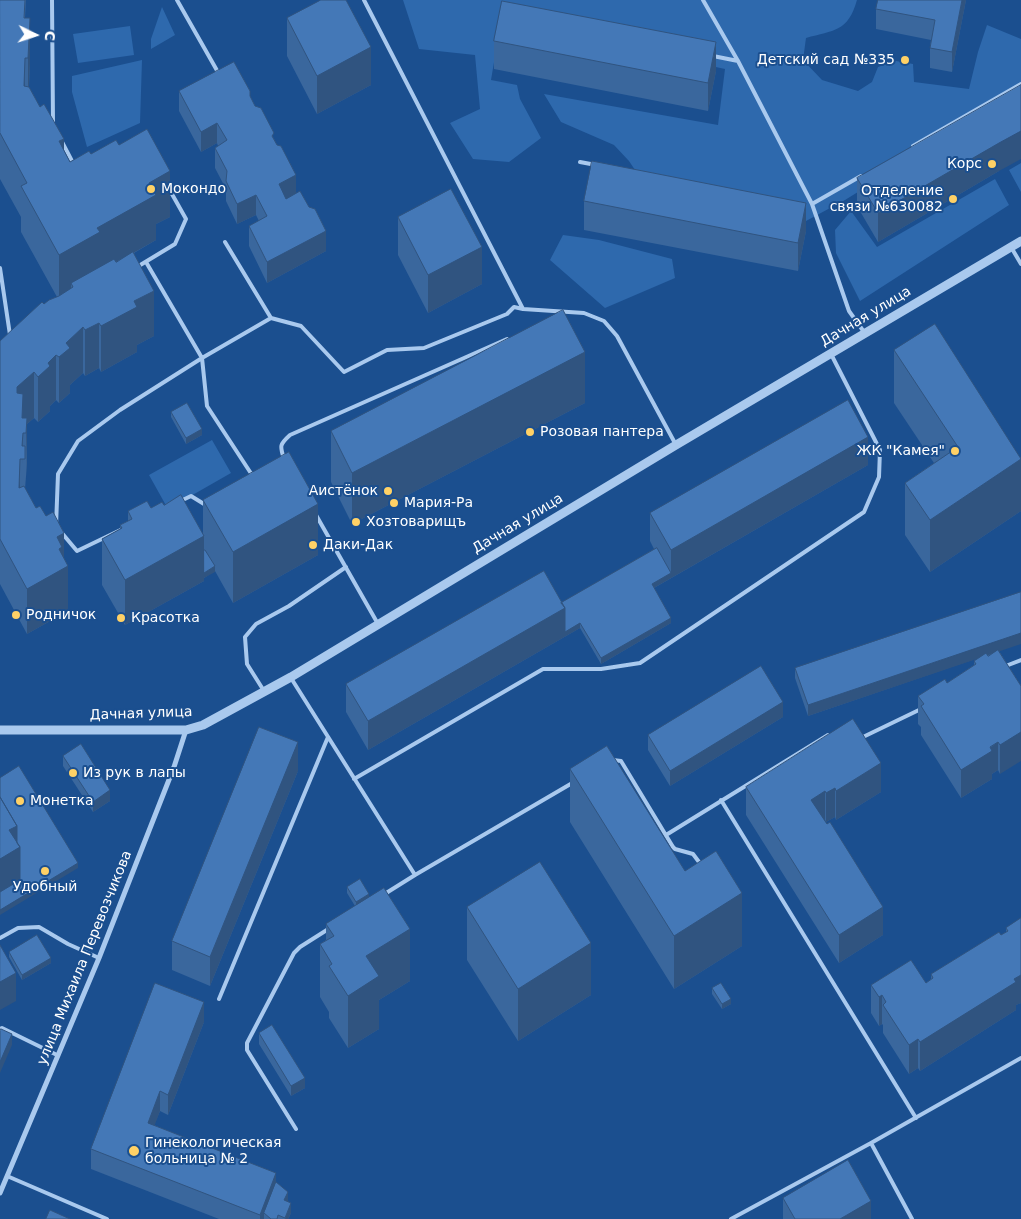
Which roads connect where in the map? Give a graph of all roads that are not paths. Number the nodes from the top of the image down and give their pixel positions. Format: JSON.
{"nodes":[{"id":1,"x":52,"y":0,"type":"edge"},
{"id":2,"x":177,"y":0,"type":"edge"},
{"id":3,"x":364,"y":0,"type":"edge"},
{"id":4,"x":703,"y":0,"type":"edge"},
{"id":5,"x":710,"y":56,"type":"edge"},
{"id":6,"x":738,"y":61,"type":"junction"},
{"id":7,"x":220,"y":77,"type":"edge"},
{"id":8,"x":1021,"y":84,"type":"edge"},
{"id":9,"x":56,"y":129,"type":"edge"},
{"id":10,"x":60,"y":137,"type":"edge"},
{"id":11,"x":912,"y":146,"type":"edge"},
{"id":12,"x":580,"y":162,"type":"dead end"},
{"id":13,"x":599,"y":165,"type":"edge"},
{"id":14,"x":77,"y":171,"type":"edge"},
{"id":15,"x":862,"y":175,"type":"edge"},
{"id":16,"x":164,"y":179,"type":"edge"},
{"id":17,"x":802,"y":203,"type":"edge"},
{"id":18,"x":812,"y":204,"type":"junction"},
{"id":19,"x":1021,"y":241,"type":"edge"},
{"id":20,"x":226,"y":242,"type":"dead end"},
{"id":21,"x":1011,"y":247,"type":"junction"},
{"id":22,"x":146,"y":262,"type":"junction"},
{"id":23,"x":1021,"y":264,"type":"edge"},
{"id":24,"x":0,"y":268,"type":"edge"},
{"id":25,"x":130,"y":271,"type":"edge"},
{"id":26,"x":523,"y":309,"type":"junction"},
{"id":27,"x":565,"y":313,"type":"junction"},
{"id":28,"x":558,"y":317,"type":"edge"},
{"id":29,"x":271,"y":318,"type":"junction"},
{"id":30,"x":866,"y":334,"type":"junction"},
{"id":31,"x":514,"y":336,"type":"edge"},
{"id":32,"x":12,"y":344,"type":"edge"},
{"id":33,"x":831,"y":354,"type":"junction"},
{"id":34,"x":202,"y":358,"type":"junction"},
{"id":35,"x":676,"y":445,"type":"junction"},
{"id":36,"x":285,"y":464,"type":"edge"},
{"id":37,"x":261,"y":474,"type":"edge"},
{"id":38,"x":254,"y":478,"type":"junction"},
{"id":39,"x":314,"y":512,"type":"dead end"},
{"id":40,"x":346,"y":567,"type":"junction"},
{"id":41,"x":378,"y":624,"type":"junction"},
{"id":42,"x":1021,"y":660,"type":"edge"},
{"id":43,"x":1000,"y":668,"type":"edge"},
{"id":44,"x":291,"y":677,"type":"junction"},
{"id":45,"x":264,"y":691,"type":"junction"},
{"id":46,"x":930,"y":704,"type":"edge"},
{"id":47,"x":0,"y":730,"type":"edge"},
{"id":48,"x":186,"y":730,"type":"junction"},
{"id":49,"x":832,"y":734,"type":"edge"},
{"id":50,"x":857,"y":734,"type":"edge"},
{"id":51,"x":328,"y":737,"type":"junction"},
{"id":52,"x":612,"y":760,"type":"edge"},
{"id":53,"x":354,"y":779,"type":"junction"},
{"id":54,"x":578,"y":780,"type":"edge"},
{"id":55,"x":721,"y":800,"type":"junction"},
{"id":56,"x":666,"y":835,"type":"junction"},
{"id":57,"x":704,"y":871,"type":"edge"},
{"id":58,"x":414,"y":876,"type":"junction"},
{"id":59,"x":382,"y":896,"type":"edge"},
{"id":60,"x":333,"y":926,"type":"edge"},
{"id":61,"x":0,"y":938,"type":"edge"},
{"id":62,"x":99,"y":958,"type":"junction"},
{"id":63,"x":219,"y":999,"type":"dead end"},
{"id":64,"x":256,"y":1025,"type":"junction"},
{"id":65,"x":0,"y":1029,"type":"edge"},
{"id":66,"x":261,"y":1032,"type":"edge"},
{"id":67,"x":57,"y":1055,"type":"junction"},
{"id":68,"x":1021,"y":1058,"type":"edge"},
{"id":69,"x":916,"y":1118,"type":"junction"},
{"id":70,"x":296,"y":1128,"type":"dead end"},
{"id":71,"x":871,"y":1143,"type":"junction"},
{"id":72,"x":7,"y":1176,"type":"junction"},
{"id":73,"x":0,"y":1193,"type":"edge"},
{"id":74,"x":107,"y":1219,"type":"edge"},
{"id":75,"x":731,"y":1219,"type":"edge"},
{"id":76,"x":912,"y":1219,"type":"edge"}],
"edges":[{"from":1,"to":9,"type":"lane"},
{"from":2,"to":7,"type":"lane"},
{"from":3,"to":26,"type":"lane"},
{"from":4,"to":6,"type":"lane"},
{"from":5,"to":6,"type":"lane"},
{"from":6,"to":18,"type":"lane"},
{"from":8,"to":11,"type":"lane"},
{"from":10,"to":14,"type":"lane"},
{"from":12,"to":13,"type":"lane"},
{"from":15,"to":18,"type":"lane"},
{"from":16,"to":22,"type":"lane"},
{"from":17,"to":18,"type":"lane"},
{"from":18,"to":30,"type":"lane"},
{"from":19,"to":21,"type":"street","name":"Дачная улица"},
{"from":20,"to":29,"type":"lane"},
{"from":21,"to":23,"type":"lane"},
{"from":21,"to":30,"type":"street","name":"Дачная улица"},
{"from":22,"to":25,"type":"lane"},
{"from":22,"to":34,"type":"lane"},
{"from":24,"to":32,"type":"lane"},
{"from":26,"to":27,"type":"lane"},
{"from":26,"to":29,"type":"lane"},
{"from":27,"to":28,"type":"lane"},
{"from":27,"to":35,"type":"lane"},
{"from":29,"to":34,"type":"lane"},
{"from":30,"to":33,"type":"street","name":"Дачная улица"},
{"from":31,"to":36,"type":"lane"},
{"from":33,"to":35,"type":"street","name":"Дачная улица"},
{"from":33,"to":53,"type":"lane"},
{"from":34,"to":38,"type":"lane"},
{"from":34,"to":38,"type":"lane"},
{"from":35,"to":41,"type":"street","name":"Дачная улица"},
{"from":37,"to":38,"type":"lane"},
{"from":39,"to":40,"type":"lane"},
{"from":40,"to":41,"type":"lane"},
{"from":40,"to":45,"type":"lane"},
{"from":41,"to":44,"type":"street","name":"Дачная улица"},
{"from":42,"to":43,"type":"lane"},
{"from":44,"to":45,"type":"street","name":"Дачная улица"},
{"from":44,"to":51,"type":"lane"},
{"from":45,"to":48,"type":"street","name":"Дачная улица"},
{"from":46,"to":50,"type":"lane"},
{"from":47,"to":48,"type":"street","name":"Дачная улица"},
{"from":48,"to":62,"type":"street","name":"улица Михаила Перевозчикова"},
{"from":49,"to":55,"type":"lane"},
{"from":51,"to":53,"type":"lane"},
{"from":51,"to":63,"type":"lane"},
{"from":52,"to":56,"type":"lane"},
{"from":53,"to":58,"type":"lane"},
{"from":54,"to":58,"type":"lane"},
{"from":55,"to":56,"type":"lane"},
{"from":55,"to":69,"type":"lane"},
{"from":56,"to":57,"type":"lane"},
{"from":58,"to":59,"type":"lane"},
{"from":60,"to":64,"type":"lane"},
{"from":61,"to":62,"type":"lane"},
{"from":62,"to":67,"type":"street","name":"улица Михаила Перевозчикова"},
{"from":64,"to":66,"type":"lane"},
{"from":64,"to":70,"type":"lane"},
{"from":65,"to":67,"type":"lane"},
{"from":67,"to":72,"type":"street","name":"улица Михаила Перевозчикова"},
{"from":68,"to":69,"type":"lane"},
{"from":69,"to":71,"type":"lane"},
{"from":71,"to":75,"type":"lane"},
{"from":71,"to":76,"type":"lane"},
{"from":72,"to":73,"type":"street","name":"улица Михаила Перевозчикова"},
{"from":72,"to":74,"type":"lane"}]}
